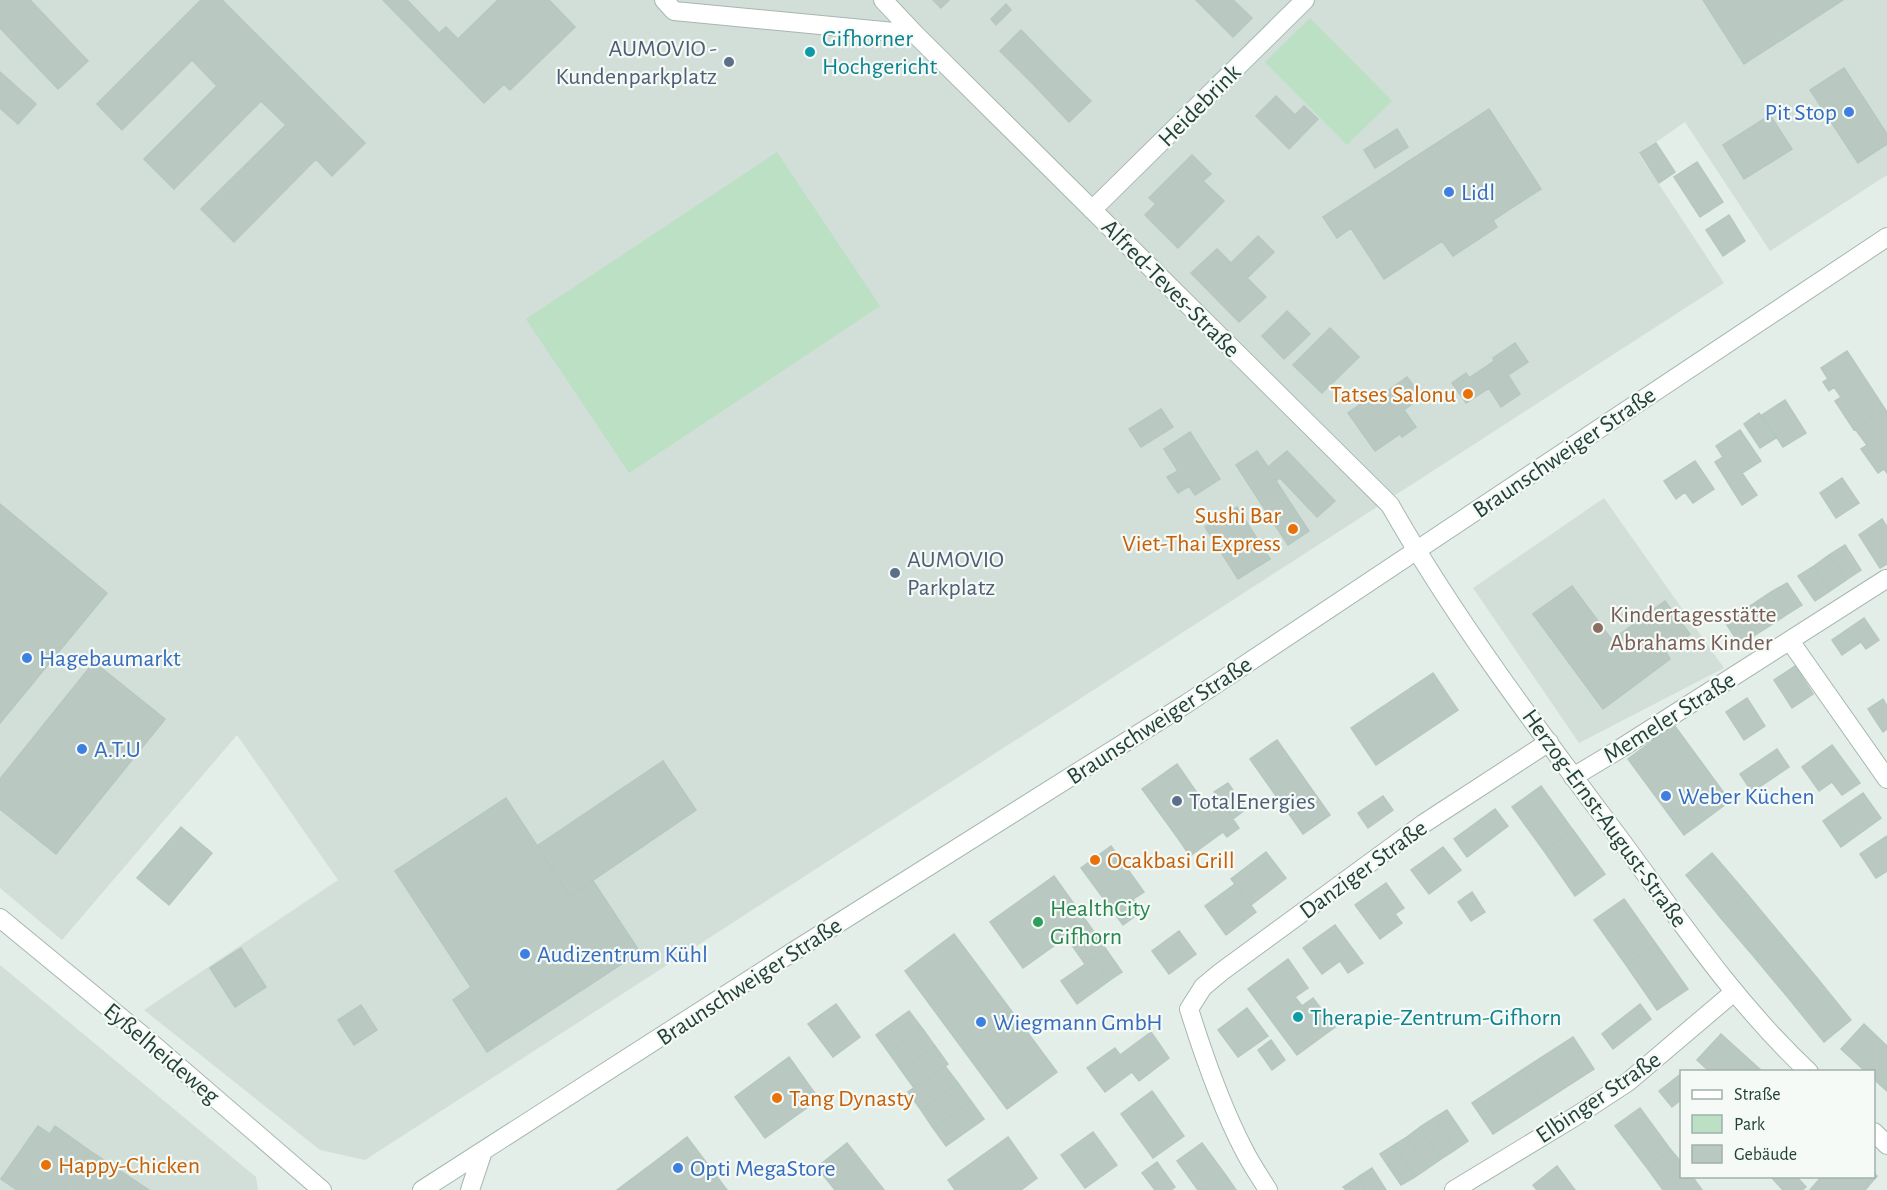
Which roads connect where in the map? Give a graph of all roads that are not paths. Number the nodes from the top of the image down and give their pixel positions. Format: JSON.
{"nodes":[{"id":1,"x":664,"y":0,"type":"edge"},
{"id":2,"x":883,"y":0,"type":"edge"},
{"id":3,"x":1305,"y":0,"type":"edge"},
{"id":4,"x":915,"y":34,"type":"junction"},
{"id":5,"x":1092,"y":210,"type":"junction"},
{"id":6,"x":1887,"y":237,"type":"edge"},
{"id":7,"x":1416,"y":552,"type":"junction"},
{"id":8,"x":1886,"y":579,"type":"edge"},
{"id":9,"x":1790,"y":641,"type":"junction"},
{"id":10,"x":1549,"y":742,"type":"junction"},
{"id":11,"x":1573,"y":777,"type":"junction"},
{"id":12,"x":1887,"y":779,"type":"edge"},
{"id":13,"x":0,"y":918,"type":"edge"},
{"id":14,"x":1734,"y":992,"type":"junction"},
{"id":15,"x":1808,"y":1070,"type":"edge"},
{"id":16,"x":1875,"y":1133,"type":"edge"},
{"id":17,"x":1887,"y":1145,"type":"edge"},
{"id":18,"x":483,"y":1151,"type":"junction"},
{"id":19,"x":322,"y":1190,"type":"edge"},
{"id":20,"x":422,"y":1190,"type":"edge"},
{"id":21,"x":470,"y":1190,"type":"edge"},
{"id":22,"x":1268,"y":1190,"type":"edge"},
{"id":23,"x":1454,"y":1190,"type":"edge"}],
"edges":[{"from":1,"to":4,"type":"street"},
{"from":2,"to":4,"type":"street","name":"Alfred-Teves-Straße"},
{"from":3,"to":5,"type":"street","name":"Heidebrink"},
{"from":4,"to":5,"type":"street","name":"Alfred-Teves-Straße"},
{"from":5,"to":7,"type":"street","name":"Alfred-Teves-Straße"},
{"from":6,"to":7,"type":"street","name":"Braunschweiger Straße"},
{"from":7,"to":10,"type":"street","name":"Herzog-Ernst-August-Straße"},
{"from":7,"to":18,"type":"street","name":"Braunschweiger Straße"},
{"from":8,"to":9,"type":"street","name":"Memeler Straße"},
{"from":9,"to":11,"type":"street","name":"Memeler Straße"},
{"from":9,"to":12,"type":"street"},
{"from":10,"to":11,"type":"street","name":"Herzog-Ernst-August-Straße"},
{"from":10,"to":22,"type":"street","name":"Danziger Straße"},
{"from":11,"to":14,"type":"street","name":"Herzog-Ernst-August-Straße"},
{"from":13,"to":19,"type":"street","name":"Eyßelheideweg"},
{"from":14,"to":15,"type":"street","name":"Herzog-Ernst-August-Straße"},
{"from":14,"to":23,"type":"street","name":"Elbinger Straße"},
{"from":16,"to":17,"type":"street"},
{"from":18,"to":20,"type":"street","name":"Braunschweiger Straße"},
{"from":18,"to":21,"type":"street"}]}
